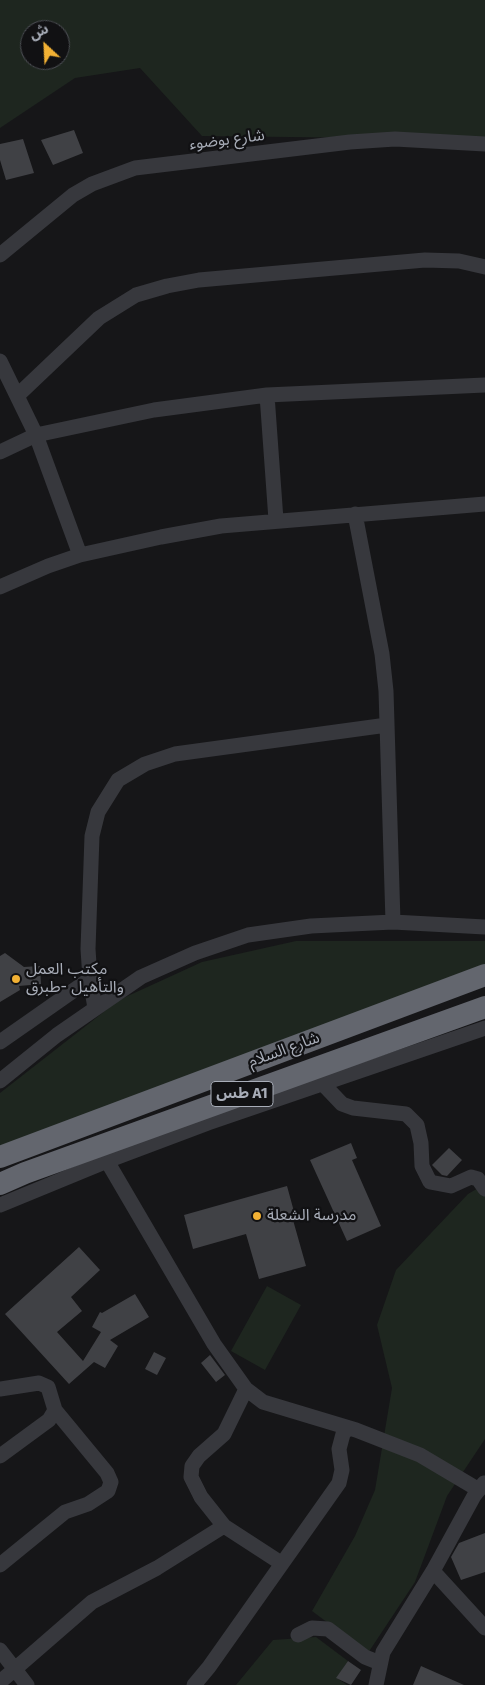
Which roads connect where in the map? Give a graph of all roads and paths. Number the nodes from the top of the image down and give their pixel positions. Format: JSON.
{"nodes":[{"id":1,"x":485,"y":144,"type":"edge"},
{"id":2,"x":0,"y":255,"type":"edge"},
{"id":3,"x":485,"y":267,"type":"edge"},
{"id":4,"x":0,"y":361,"type":"edge"},
{"id":5,"x":485,"y":385,"type":"edge"},
{"id":6,"x":18,"y":394,"type":"junction"},
{"id":7,"x":267,"y":395,"type":"junction"},
{"id":8,"x":36,"y":435,"type":"junction"},
{"id":9,"x":0,"y":452,"type":"edge"},
{"id":10,"x":485,"y":504,"type":"edge"},
{"id":11,"x":355,"y":514,"type":"junction"},
{"id":12,"x":276,"y":520,"type":"junction"},
{"id":13,"x":80,"y":556,"type":"junction"},
{"id":14,"x":0,"y":587,"type":"edge"},
{"id":15,"x":387,"y":725,"type":"junction"},
{"id":16,"x":393,"y":922,"type":"junction"},
{"id":17,"x":485,"y":927,"type":"edge"},
{"id":18,"x":485,"y":975,"type":"edge"},
{"id":19,"x":90,"y":979,"type":"junction"},
{"id":20,"x":485,"y":1007,"type":"edge"},
{"id":21,"x":96,"y":1008,"type":"junction"},
{"id":22,"x":485,"y":1028,"type":"edge"},
{"id":23,"x":0,"y":1042,"type":"edge"},
{"id":24,"x":0,"y":1081,"type":"edge"},
{"id":25,"x":323,"y":1084,"type":"junction"},
{"id":26,"x":0,"y":1158,"type":"edge"},
{"id":27,"x":107,"y":1161,"type":"junction"},
{"id":28,"x":0,"y":1184,"type":"edge"},
{"id":29,"x":485,"y":1189,"type":"edge"},
{"id":30,"x":0,"y":1205,"type":"edge"},
{"id":31,"x":0,"y":1389,"type":"edge"},
{"id":32,"x":246,"y":1389,"type":"junction"},
{"id":33,"x":55,"y":1410,"type":"junction"},
{"id":34,"x":348,"y":1428,"type":"junction"},
{"id":35,"x":0,"y":1456,"type":"edge"},
{"id":36,"x":481,"y":1492,"type":"edge"},
{"id":37,"x":224,"y":1526,"type":"junction"},
{"id":38,"x":281,"y":1563,"type":"junction"},
{"id":39,"x":0,"y":1565,"type":"edge"},
{"id":40,"x":432,"y":1572,"type":"junction"},
{"id":41,"x":485,"y":1628,"type":"edge"},
{"id":42,"x":298,"y":1635,"type":"dead end"},
{"id":43,"x":0,"y":1650,"type":"edge"},
{"id":44,"x":380,"y":1664,"type":"junction"},
{"id":45,"x":14,"y":1669,"type":"junction"},
{"id":46,"x":0,"y":1682,"type":"edge"},
{"id":47,"x":27,"y":1685,"type":"edge"},
{"id":48,"x":194,"y":1685,"type":"edge"},
{"id":49,"x":376,"y":1685,"type":"edge"}],
"edges":[{"from":1,"to":2,"type":"street","name":"شارع بوضوء"},
{"from":3,"to":6,"type":"street"},
{"from":4,"to":6,"type":"street"},
{"from":5,"to":7,"type":"street"},
{"from":6,"to":8,"type":"street"},
{"from":7,"to":8,"type":"street"},
{"from":7,"to":12,"type":"street"},
{"from":8,"to":9,"type":"street"},
{"from":8,"to":13,"type":"street"},
{"from":10,"to":11,"type":"street"},
{"from":11,"to":12,"type":"street"},
{"from":11,"to":15,"type":"street"},
{"from":12,"to":13,"type":"street"},
{"from":13,"to":14,"type":"street"},
{"from":15,"to":16,"type":"street"},
{"from":15,"to":19,"type":"street"},
{"from":16,"to":17,"type":"street"},
{"from":16,"to":21,"type":"street"},
{"from":18,"to":26,"type":"highway","name":"شارع السلام"},
{"from":19,"to":21,"type":"street"},
{"from":19,"to":23,"type":"street"},
{"from":20,"to":28,"type":"highway","name":"شارع السلام","number":"طس A1"},
{"from":21,"to":24,"type":"street"},
{"from":22,"to":25,"type":"street"},
{"from":25,"to":27,"type":"street"},
{"from":25,"to":29,"type":"street"},
{"from":27,"to":30,"type":"street"},
{"from":27,"to":32,"type":"street"},
{"from":31,"to":33,"type":"street"},
{"from":32,"to":34,"type":"street"},
{"from":32,"to":37,"type":"street"},
{"from":33,"to":35,"type":"street"},
{"from":33,"to":39,"type":"street"},
{"from":34,"to":36,"type":"street"},
{"from":34,"to":38,"type":"street"},
{"from":36,"to":40,"type":"street"},
{"from":37,"to":38,"type":"street"},
{"from":37,"to":45,"type":"street"},
{"from":38,"to":48,"type":"street"},
{"from":40,"to":41,"type":"street"},
{"from":40,"to":44,"type":"street"},
{"from":42,"to":44,"type":"street"},
{"from":43,"to":45,"type":"street"},
{"from":44,"to":49,"type":"street"},
{"from":45,"to":46,"type":"street"},
{"from":45,"to":47,"type":"street"}]}
